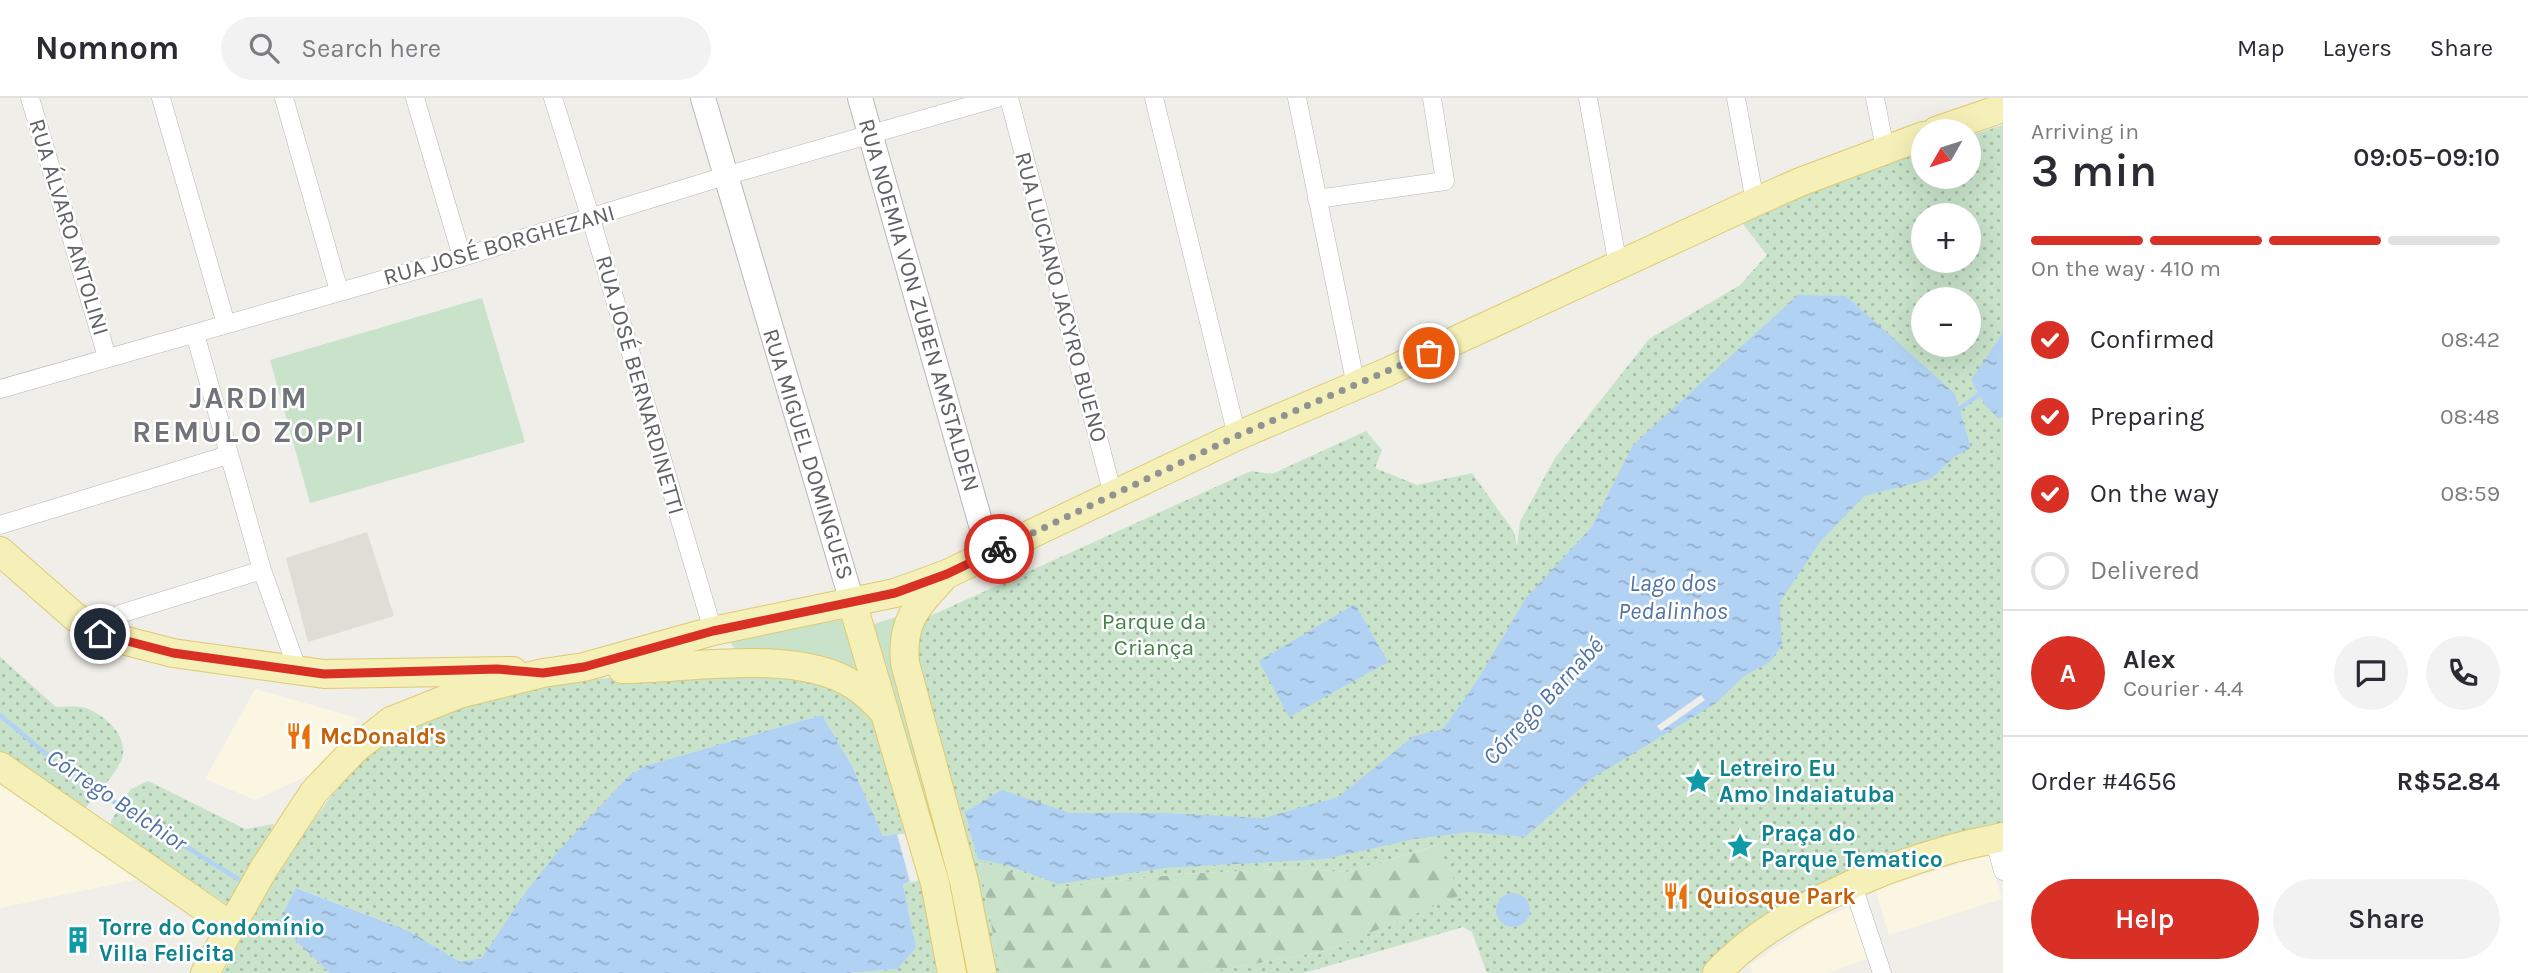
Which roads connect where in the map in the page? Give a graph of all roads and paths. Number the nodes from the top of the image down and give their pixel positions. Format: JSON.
{"nodes":[{"id":1,"x":30,"y":98,"type":"edge"},
{"id":2,"x":161,"y":98,"type":"edge"},
{"id":3,"x":284,"y":98,"type":"edge"},
{"id":4,"x":415,"y":98,"type":"edge"},
{"id":5,"x":552,"y":98,"type":"edge"},
{"id":6,"x":703,"y":98,"type":"edge"},
{"id":7,"x":860,"y":98,"type":"edge"},
{"id":8,"x":997,"y":98,"type":"edge"},
{"id":9,"x":1009,"y":98,"type":"edge"},
{"id":10,"x":1154,"y":98,"type":"edge"},
{"id":11,"x":1297,"y":98,"type":"edge"},
{"id":12,"x":1432,"y":98,"type":"edge"},
{"id":13,"x":1588,"y":98,"type":"edge"},
{"id":14,"x":1736,"y":98,"type":"edge"},
{"id":15,"x":1875,"y":98,"type":"edge"},
{"id":16,"x":2003,"y":108,"type":"edge"},
{"id":17,"x":1971,"y":119,"type":"edge"},
{"id":18,"x":871,"y":136,"type":"junction"},
{"id":19,"x":1911,"y":140,"type":"edge"},
{"id":20,"x":1885,"y":149,"type":"junction"},
{"id":21,"x":725,"y":176,"type":"junction"},
{"id":22,"x":1317,"y":199,"type":"junction"},
{"id":23,"x":1755,"y":202,"type":"junction"},
{"id":24,"x":591,"y":219,"type":"junction"},
{"id":25,"x":463,"y":257,"type":"junction"},
{"id":26,"x":1618,"y":266,"type":"junction"},
{"id":27,"x":339,"y":291,"type":"junction"},
{"id":28,"x":226,"y":324,"type":"junction"},
{"id":29,"x":195,"y":334,"type":"junction"},
{"id":30,"x":107,"y":357,"type":"junction"},
{"id":31,"x":1356,"y":386,"type":"junction"},
{"id":32,"x":0,"y":389,"type":"edge"},
{"id":33,"x":1237,"y":436,"type":"junction"},
{"id":34,"x":228,"y":455,"type":"junction"},
{"id":35,"x":1113,"y":495,"type":"junction"},
{"id":36,"x":0,"y":525,"type":"edge"},
{"id":37,"x":0,"y":551,"type":"edge"},
{"id":38,"x":989,"y":553,"type":"junction"},
{"id":39,"x":262,"y":570,"type":"junction"},
{"id":40,"x":947,"y":574,"type":"junction"},
{"id":41,"x":852,"y":602,"type":"junction"},
{"id":42,"x":713,"y":631,"type":"junction"},
{"id":43,"x":100,"y":634,"type":"junction"},
{"id":44,"x":584,"y":667,"type":"junction"},
{"id":45,"x":298,"y":671,"type":"junction"},
{"id":46,"x":543,"y":673,"type":"junction"},
{"id":47,"x":885,"y":713,"type":"junction"},
{"id":48,"x":0,"y":766,"type":"edge"},
{"id":49,"x":2000,"y":842,"type":"edge"},
{"id":50,"x":2003,"y":871,"type":"edge"},
{"id":51,"x":1853,"y":886,"type":"junction"},
{"id":52,"x":231,"y":926,"type":"junction"},
{"id":53,"x":1724,"y":970,"type":"edge"},
{"id":54,"x":205,"y":973,"type":"edge"},
{"id":55,"x":952,"y":973,"type":"edge"},
{"id":56,"x":982,"y":973,"type":"edge"},
{"id":57,"x":1882,"y":973,"type":"edge"}],
"edges":[{"from":1,"to":30,"type":"street","name":"RUA ÁLVARO ANTOLINI"},
{"from":2,"to":28,"type":"street"},
{"from":3,"to":27,"type":"street"},
{"from":4,"to":25,"type":"street"},
{"from":5,"to":24,"type":"street","name":"RUA JOSÉ BERNARDINETTI"},
{"from":6,"to":21,"type":"main road","name":"RUA MIGUEL DOMINGUES"},
{"from":7,"to":18,"type":"main road","name":"RUA NOEMIA VON ZUBEN AMSTALDEN"},
{"from":8,"to":18,"type":"street","name":"RUA JOSÉ BORGHEZANI"},
{"from":9,"to":35,"type":"street","name":"RUA LUCIANO JACYRO BUENO"},
{"from":10,"to":33,"type":"street"},
{"from":11,"to":22,"type":"street"},
{"from":12,"to":22,"type":"street"},
{"from":13,"to":26,"type":"street"},
{"from":14,"to":23,"type":"street"},
{"from":15,"to":20,"type":"street"},
{"from":16,"to":17,"type":"main road"},
{"from":18,"to":21,"type":"street","name":"RUA JOSÉ BORGHEZANI"},
{"from":18,"to":38,"type":"main road","name":"RUA NOEMIA VON ZUBEN AMSTALDEN"},
{"from":19,"to":20,"type":"main road"},
{"from":20,"to":23,"type":"main road"},
{"from":21,"to":24,"type":"street","name":"RUA JOSÉ BORGHEZANI"},
{"from":21,"to":41,"type":"main road","name":"RUA MIGUEL DOMINGUES"},
{"from":22,"to":31,"type":"street"},
{"from":23,"to":26,"type":"main road"},
{"from":24,"to":25,"type":"street","name":"RUA JOSÉ BORGHEZANI"},
{"from":24,"to":42,"type":"street","name":"RUA JOSÉ BERNARDINETTI"},
{"from":25,"to":27,"type":"street","name":"RUA JOSÉ BORGHEZANI"},
{"from":26,"to":31,"type":"main road"},
{"from":27,"to":28,"type":"street","name":"RUA JOSÉ BORGHEZANI"},
{"from":28,"to":29,"type":"street","name":"RUA JOSÉ BORGHEZANI"},
{"from":29,"to":30,"type":"street","name":"RUA JOSÉ BORGHEZANI"},
{"from":29,"to":34,"type":"street"},
{"from":30,"to":32,"type":"street","name":"RUA JOSÉ BORGHEZANI"},
{"from":31,"to":33,"type":"main road"},
{"from":33,"to":35,"type":"main road"},
{"from":34,"to":36,"type":"street"},
{"from":34,"to":39,"type":"street"},
{"from":35,"to":38,"type":"main road"},
{"from":37,"to":43,"type":"main road"},
{"from":38,"to":40,"type":"main road"},
{"from":39,"to":43,"type":"street"},
{"from":39,"to":45,"type":"street"},
{"from":40,"to":41,"type":"main road"},
{"from":40,"to":56,"type":"main road"},
{"from":41,"to":42,"type":"main road"},
{"from":41,"to":47,"type":"main road","name":"RUA MIGUEL DOMINGUES"},
{"from":42,"to":44,"type":"main road"},
{"from":43,"to":45,"type":"main road"},
{"from":44,"to":46,"type":"main road"},
{"from":44,"to":47,"type":"main road"},
{"from":45,"to":46,"type":"main road"},
{"from":46,"to":52,"type":"main road"},
{"from":47,"to":55,"type":"main road","name":"RUA MIGUEL DOMINGUES"},
{"from":48,"to":52,"type":"main road"},
{"from":49,"to":50,"type":"street"},
{"from":49,"to":51,"type":"main road"},
{"from":51,"to":53,"type":"main road"},
{"from":51,"to":57,"type":"street"},
{"from":52,"to":54,"type":"main road"}]}
